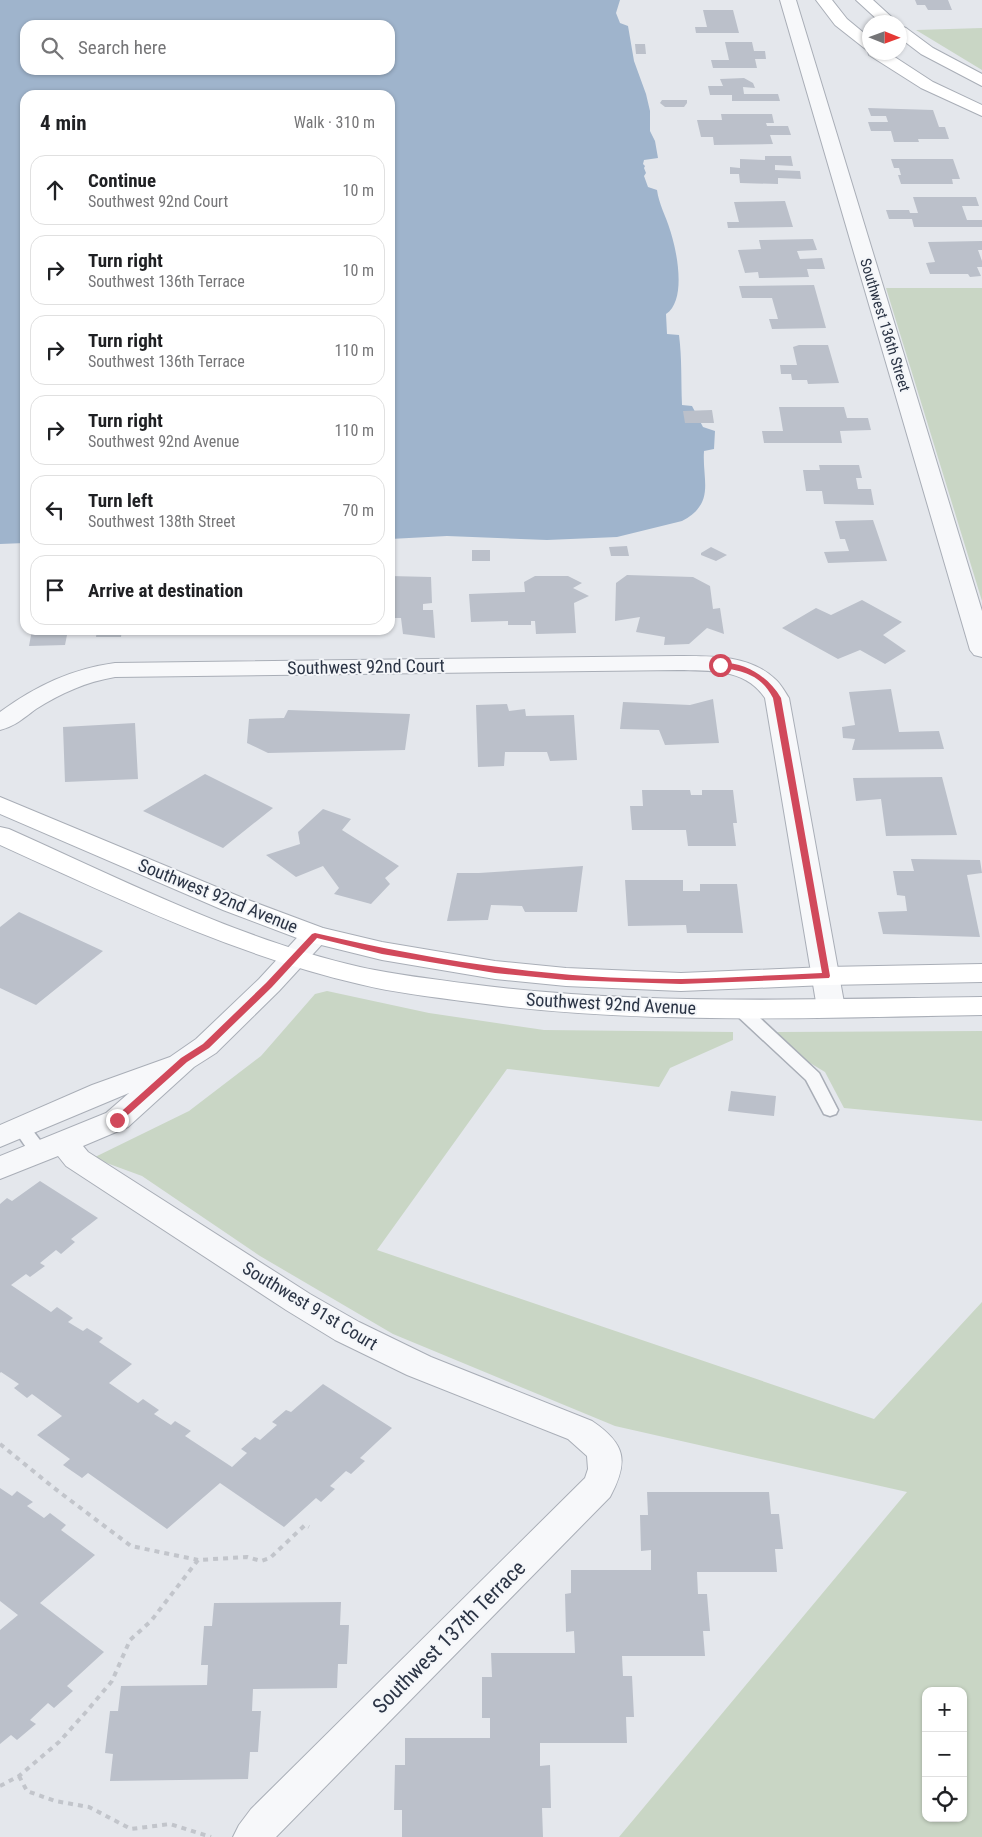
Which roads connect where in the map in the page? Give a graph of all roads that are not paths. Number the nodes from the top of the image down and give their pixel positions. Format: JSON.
{"nodes":[{"id":1,"x":788,"y":0,"type":"edge"},
{"id":2,"x":824,"y":0,"type":"edge"},
{"id":3,"x":864,"y":0,"type":"edge"},
{"id":4,"x":881,"y":15,"type":"edge"},
{"id":5,"x":907,"y":35,"type":"edge"},
{"id":6,"x":862,"y":40,"type":"edge"},
{"id":7,"x":888,"y":60,"type":"edge"},
{"id":8,"x":982,"y":81,"type":"edge"},
{"id":9,"x":982,"y":111,"type":"edge"},
{"id":10,"x":982,"y":650,"type":"edge"},
{"id":11,"x":0,"y":723,"type":"edge"},
{"id":12,"x":0,"y":805,"type":"edge"},
{"id":13,"x":0,"y":835,"type":"edge"},
{"id":14,"x":315,"y":936,"type":"junction"},
{"id":15,"x":294,"y":959,"type":"junction"},
{"id":16,"x":982,"y":973,"type":"edge"},
{"id":17,"x":826,"y":976,"type":"junction"},
{"id":18,"x":982,"y":1006,"type":"edge"},
{"id":19,"x":831,"y":1008,"type":"junction"},
{"id":20,"x":740,"y":1009,"type":"junction"},
{"id":21,"x":184,"y":1060,"type":"junction"},
{"id":22,"x":830,"y":1110,"type":"dead end"},
{"id":23,"x":10,"y":1132,"type":"edge"},
{"id":24,"x":52,"y":1147,"type":"junction"},
{"id":25,"x":0,"y":1168,"type":"edge"},
{"id":26,"x":580,"y":1430,"type":"joint"},
{"id":27,"x":253,"y":1837,"type":"edge"}],
"edges":[{"from":1,"to":10,"type":"street","name":"Southwest 136th Street"},
{"from":2,"to":6,"type":"street"},
{"from":3,"to":4,"type":"street"},
{"from":5,"to":8,"type":"street"},
{"from":7,"to":9,"type":"street"},
{"from":11,"to":17,"type":"street","name":"Southwest 92nd Court"},
{"from":12,"to":14,"type":"street","name":"Southwest 92nd Avenue"},
{"from":13,"to":15,"type":"street","name":"Southwest 92nd Avenue"},
{"from":14,"to":15,"type":"street"},
{"from":14,"to":17,"type":"street","name":"Southwest 92nd Avenue"},
{"from":15,"to":20,"type":"street","name":"Southwest 92nd Avenue"},
{"from":15,"to":21,"type":"street"},
{"from":16,"to":17,"type":"street","name":"Southwest 92nd Avenue"},
{"from":17,"to":19,"type":"street"},
{"from":18,"to":19,"type":"street","name":"Southwest 92nd Avenue"},
{"from":19,"to":20,"type":"street","name":"Southwest 92nd Avenue"},
{"from":20,"to":22,"type":"lane"},
{"from":21,"to":23,"type":"street"},
{"from":21,"to":24,"type":"street"},
{"from":23,"to":24,"type":"lane"},
{"from":24,"to":25,"type":"street"},
{"from":24,"to":26,"type":"street","name":"Southwest 91st Court"},
{"from":26,"to":27,"type":"street","name":"Southwest 137th Terrace"}]}
